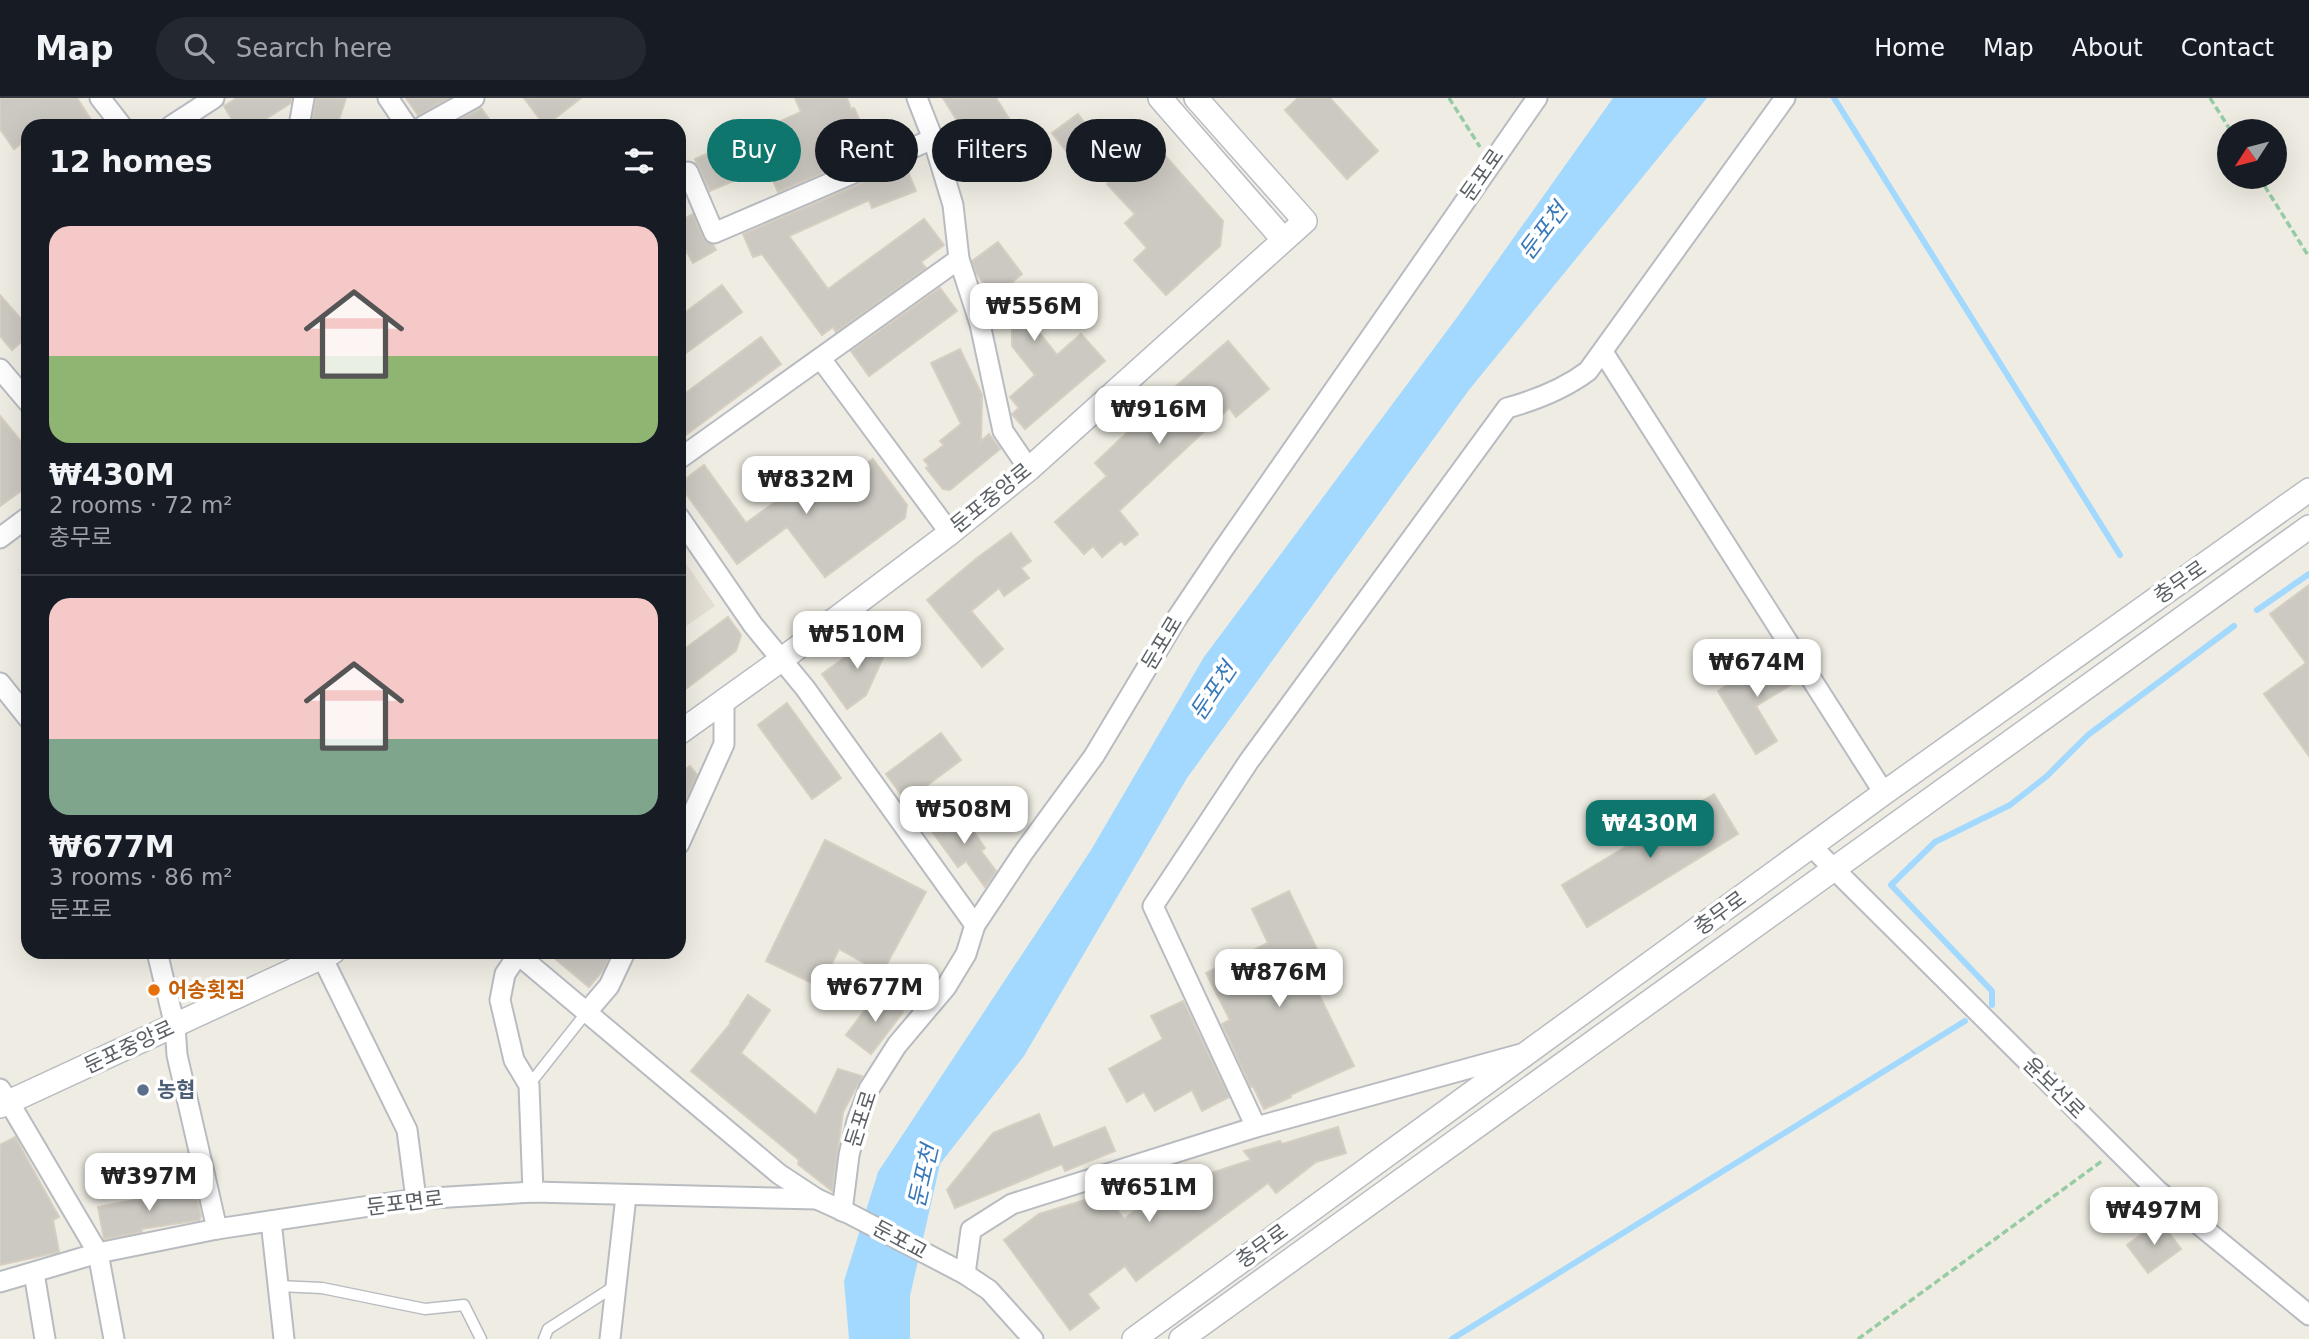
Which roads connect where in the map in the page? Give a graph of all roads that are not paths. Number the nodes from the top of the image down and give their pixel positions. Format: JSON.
{"nodes":[{"id":1,"x":100,"y":98,"type":"edge"},
{"id":2,"x":214,"y":98,"type":"edge"},
{"id":3,"x":304,"y":98,"type":"edge"},
{"id":4,"x":388,"y":98,"type":"edge"},
{"id":5,"x":474,"y":98,"type":"edge"},
{"id":6,"x":917,"y":98,"type":"edge"},
{"id":7,"x":1160,"y":98,"type":"edge"},
{"id":8,"x":1196,"y":98,"type":"edge"},
{"id":9,"x":1537,"y":98,"type":"edge"},
{"id":10,"x":1785,"y":98,"type":"edge"},
{"id":11,"x":116,"y":119,"type":"edge"},
{"id":12,"x":182,"y":119,"type":"edge"},
{"id":13,"x":300,"y":119,"type":"edge"},
{"id":14,"x":402,"y":119,"type":"edge"},
{"id":15,"x":436,"y":119,"type":"edge"},
{"id":16,"x":932,"y":136,"type":"edge"},
{"id":17,"x":932,"y":139,"type":"edge"},
{"id":18,"x":686,"y":173,"type":"edge"},
{"id":19,"x":946,"y":182,"type":"edge"},
{"id":20,"x":1283,"y":239,"type":"junction"},
{"id":21,"x":959,"y":260,"type":"junction"},
{"id":22,"x":1604,"y":352,"type":"junction"},
{"id":23,"x":821,"y":359,"type":"junction"},
{"id":24,"x":0,"y":369,"type":"edge"},
{"id":25,"x":21,"y":394,"type":"edge"},
{"id":26,"x":686,"y":454,"type":"edge"},
{"id":27,"x":1028,"y":469,"type":"junction"},
{"id":28,"x":2309,"y":490,"type":"edge"},
{"id":29,"x":21,"y":522,"type":"edge"},
{"id":30,"x":686,"y":527,"type":"edge"},
{"id":31,"x":2309,"y":527,"type":"edge"},
{"id":32,"x":950,"y":533,"type":"junction"},
{"id":33,"x":0,"y":538,"type":"edge"},
{"id":34,"x":781,"y":660,"type":"junction"},
{"id":35,"x":0,"y":683,"type":"edge"},
{"id":36,"x":724,"y":700,"type":"junction"},
{"id":37,"x":21,"y":709,"type":"edge"},
{"id":38,"x":686,"y":728,"type":"edge"},
{"id":39,"x":1884,"y":793,"type":"junction"},
{"id":40,"x":686,"y":828,"type":"edge"},
{"id":41,"x":1812,"y":847,"type":"junction"},
{"id":42,"x":1836,"y":869,"type":"junction"},
{"id":43,"x":975,"y":925,"type":"junction"},
{"id":44,"x":159,"y":959,"type":"edge"},
{"id":45,"x":319,"y":959,"type":"edge"},
{"id":46,"x":330,"y":959,"type":"edge"},
{"id":47,"x":514,"y":959,"type":"edge"},
{"id":48,"x":524,"y":959,"type":"edge"},
{"id":49,"x":622,"y":959,"type":"edge"},
{"id":50,"x":586,"y":1013,"type":"junction"},
{"id":51,"x":175,"y":1026,"type":"junction"},
{"id":52,"x":1529,"y":1052,"type":"junction"},
{"id":53,"x":529,"y":1085,"type":"junction"},
{"id":54,"x":3,"y":1099,"type":"edge"},
{"id":55,"x":1256,"y":1127,"type":"junction"},
{"id":56,"x":533,"y":1192,"type":"junction"},
{"id":57,"x":625,"y":1196,"type":"junction"},
{"id":58,"x":416,"y":1199,"type":"junction"},
{"id":59,"x":817,"y":1199,"type":"junction"},
{"id":60,"x":846,"y":1212,"type":"junction"},
{"id":61,"x":271,"y":1221,"type":"junction"},
{"id":62,"x":217,"y":1229,"type":"junction"},
{"id":63,"x":98,"y":1253,"type":"junction"},
{"id":64,"x":957,"y":1270,"type":"junction"},
{"id":65,"x":34,"y":1273,"type":"junction"},
{"id":66,"x":0,"y":1282,"type":"edge"},
{"id":67,"x":278,"y":1286,"type":"junction"},
{"id":68,"x":616,"y":1286,"type":"junction"},
{"id":69,"x":2309,"y":1315,"type":"edge"},
{"id":70,"x":45,"y":1339,"type":"edge"},
{"id":71,"x":114,"y":1339,"type":"edge"},
{"id":72,"x":284,"y":1339,"type":"edge"},
{"id":73,"x":481,"y":1339,"type":"edge"},
{"id":74,"x":544,"y":1339,"type":"edge"},
{"id":75,"x":610,"y":1339,"type":"edge"},
{"id":76,"x":1033,"y":1339,"type":"edge"},
{"id":77,"x":1134,"y":1339,"type":"edge"},
{"id":78,"x":1181,"y":1339,"type":"edge"}],
"edges":[{"from":1,"to":11,"type":"street"},
{"from":2,"to":12,"type":"street"},
{"from":3,"to":13,"type":"street"},
{"from":4,"to":14,"type":"street"},
{"from":5,"to":15,"type":"street"},
{"from":6,"to":16,"type":"street"},
{"from":7,"to":20,"type":"street"},
{"from":8,"to":20,"type":"street","name":"둔포중앙로"},
{"from":9,"to":43,"type":"street","name":"둔포로"},
{"from":10,"to":22,"type":"street"},
{"from":17,"to":18,"type":"street"},
{"from":19,"to":21,"type":"street"},
{"from":20,"to":27,"type":"street","name":"둔포중앙로"},
{"from":21,"to":23,"type":"street"},
{"from":21,"to":27,"type":"street"},
{"from":22,"to":39,"type":"street"},
{"from":22,"to":55,"type":"street"},
{"from":23,"to":26,"type":"street"},
{"from":23,"to":32,"type":"street"},
{"from":24,"to":25,"type":"street"},
{"from":27,"to":32,"type":"street","name":"둔포중앙로"},
{"from":28,"to":39,"type":"street","name":"충무로"},
{"from":29,"to":33,"type":"street"},
{"from":30,"to":34,"type":"street"},
{"from":31,"to":42,"type":"street","name":"충무로"},
{"from":32,"to":34,"type":"street","name":"둔포중앙로"},
{"from":34,"to":36,"type":"street","name":"둔포중앙로"},
{"from":34,"to":43,"type":"street"},
{"from":35,"to":37,"type":"street"},
{"from":36,"to":38,"type":"street","name":"둔포중앙로"},
{"from":36,"to":40,"type":"street"},
{"from":39,"to":41,"type":"street","name":"충무로"},
{"from":41,"to":42,"type":"street","name":"윤보선로"},
{"from":41,"to":52,"type":"street","name":"충무로"},
{"from":42,"to":69,"type":"street","name":"윤보선로"},
{"from":42,"to":78,"type":"street","name":"충무로"},
{"from":43,"to":60,"type":"street","name":"둔포로"},
{"from":44,"to":51,"type":"street"},
{"from":45,"to":51,"type":"street","name":"둔포중앙로"},
{"from":46,"to":58,"type":"street"},
{"from":47,"to":53,"type":"street"},
{"from":48,"to":50,"type":"street"},
{"from":49,"to":50,"type":"street"},
{"from":50,"to":53,"type":"lane"},
{"from":50,"to":59,"type":"street"},
{"from":51,"to":54,"type":"street","name":"둔포중앙로"},
{"from":51,"to":62,"type":"street"},
{"from":52,"to":55,"type":"street"},
{"from":52,"to":77,"type":"street","name":"충무로"},
{"from":53,"to":56,"type":"street"},
{"from":54,"to":63,"type":"street"},
{"from":55,"to":64,"type":"street"},
{"from":56,"to":57,"type":"street","name":"둔포면로"},
{"from":56,"to":58,"type":"street","name":"둔포면로"},
{"from":57,"to":59,"type":"street","name":"둔포면로"},
{"from":57,"to":68,"type":"street"},
{"from":58,"to":61,"type":"street","name":"둔포면로"},
{"from":59,"to":60,"type":"street"},
{"from":60,"to":64,"type":"street","name":"둔포교"},
{"from":61,"to":62,"type":"street","name":"둔포면로"},
{"from":61,"to":67,"type":"street"},
{"from":62,"to":63,"type":"street","name":"둔포면로"},
{"from":63,"to":65,"type":"street","name":"둔포면로"},
{"from":63,"to":71,"type":"street"},
{"from":64,"to":76,"type":"street","name":"둔포교"},
{"from":65,"to":66,"type":"street","name":"둔포면로"},
{"from":65,"to":70,"type":"street"},
{"from":67,"to":72,"type":"street"},
{"from":67,"to":73,"type":"lane"},
{"from":68,"to":74,"type":"lane"},
{"from":68,"to":75,"type":"street"}]}
